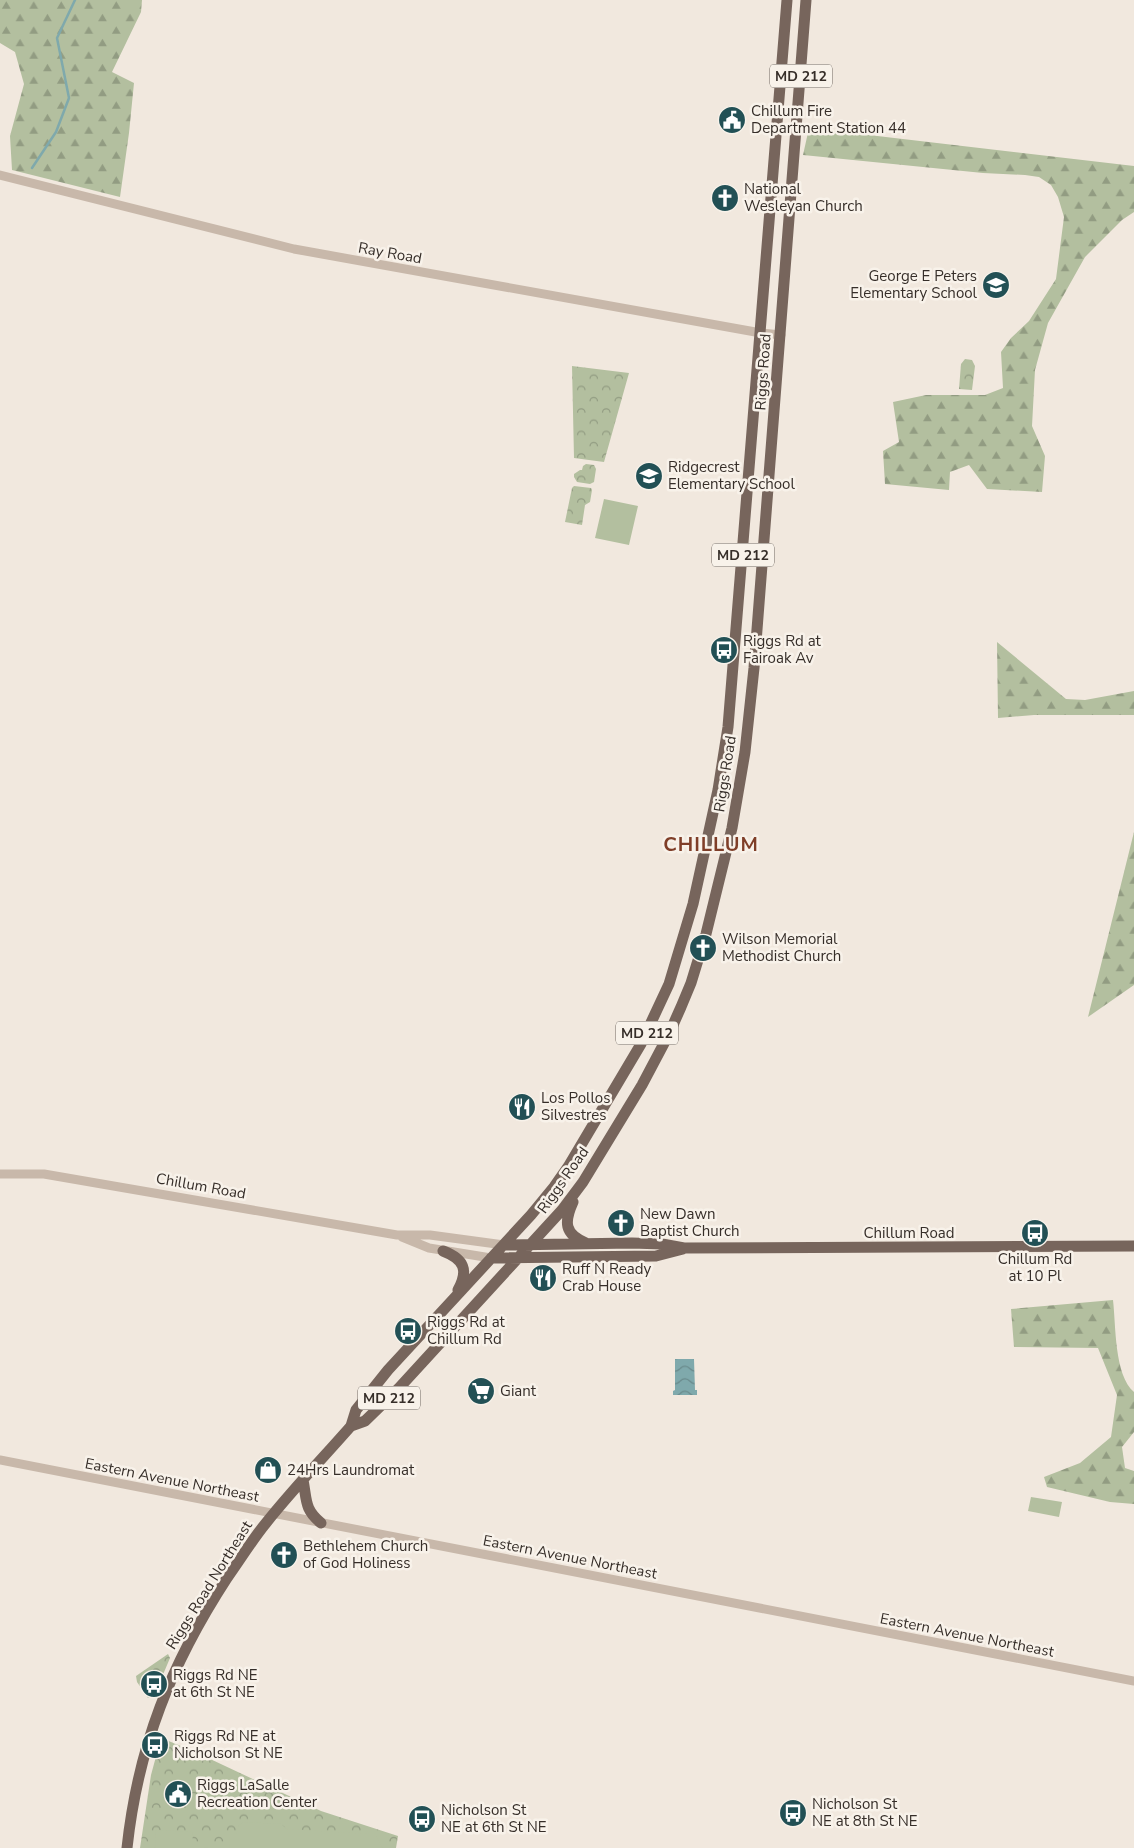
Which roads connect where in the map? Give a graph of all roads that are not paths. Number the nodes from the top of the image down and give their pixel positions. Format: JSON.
{"nodes":[{"id":1,"x":787,"y":0,"type":"edge"},
{"id":2,"x":806,"y":0,"type":"edge"},
{"id":3,"x":0,"y":175,"type":"edge"},
{"id":4,"x":761,"y":333,"type":"junction"},
{"id":5,"x":781,"y":335,"type":"junction"},
{"id":6,"x":0,"y":1174,"type":"edge"},
{"id":7,"x":578,"y":1188,"type":"junction"},
{"id":8,"x":397,"y":1235,"type":"junction"},
{"id":9,"x":588,"y":1243,"type":"junction"},
{"id":10,"x":533,"y":1244,"type":"junction"},
{"id":11,"x":504,"y":1245,"type":"junction"},
{"id":12,"x":1134,"y":1246,"type":"edge"},
{"id":13,"x":684,"y":1248,"type":"junction"},
{"id":14,"x":443,"y":1251,"type":"junction"},
{"id":15,"x":491,"y":1258,"type":"junction"},
{"id":16,"x":518,"y":1259,"type":"junction"},
{"id":17,"x":454,"y":1298,"type":"junction"},
{"id":18,"x":351,"y":1426,"type":"junction"},
{"id":19,"x":0,"y":1460,"type":"edge"},
{"id":20,"x":303,"y":1480,"type":"junction"},
{"id":21,"x":274,"y":1514,"type":"junction"},
{"id":22,"x":320,"y":1523,"type":"junction"},
{"id":23,"x":1134,"y":1681,"type":"edge"},
{"id":24,"x":127,"y":1848,"type":"edge"}],
"edges":[{"from":1,"to":4,"type":"main road","name":"Riggs Road","number":"MD 212"},
{"from":2,"to":5,"type":"main road","name":"Riggs Road","number":"MD 212"},
{"from":3,"to":4,"type":"street","name":"Ray Road"},
{"from":4,"to":5,"type":"street","name":"Ray Road"},
{"from":4,"to":11,"type":"main road","name":"Riggs Road","number":"MD 212"},
{"from":5,"to":7,"type":"main road","name":"Riggs Road","number":"MD 212"},
{"from":6,"to":8,"type":"street","name":"Chillum Road"},
{"from":7,"to":9,"type":"main road"},
{"from":7,"to":10,"type":"main road","name":"Riggs Road","number":"MD 212"},
{"from":8,"to":11,"type":"street","name":"Chillum Road"},
{"from":8,"to":14,"type":"street","name":"Chillum Road"},
{"from":9,"to":10,"type":"main road","name":"Chillum Road"},
{"from":9,"to":13,"type":"main road","name":"Chillum Road"},
{"from":10,"to":11,"type":"main road","name":"Chillum Road"},
{"from":10,"to":16,"type":"main road","name":"Riggs Road","number":"MD 212"},
{"from":11,"to":15,"type":"main road","name":"Riggs Road","number":"MD 212"},
{"from":12,"to":13,"type":"main road","name":"Chillum Road"},
{"from":13,"to":16,"type":"main road","name":"Chillum Road"},
{"from":14,"to":15,"type":"street","name":"Chillum Road"},
{"from":14,"to":17,"type":"main road"},
{"from":15,"to":16,"type":"main road","name":"Chillum Road"},
{"from":15,"to":17,"type":"main road","name":"Riggs Road","number":"MD 212"},
{"from":16,"to":18,"type":"main road","name":"Riggs Road","number":"MD 212"},
{"from":17,"to":18,"type":"main road","name":"Riggs Road","number":"MD 212"},
{"from":18,"to":20,"type":"main road","name":"Riggs Road","number":"MD 212"},
{"from":19,"to":21,"type":"street","name":"Eastern Avenue Northeast"},
{"from":20,"to":21,"type":"main road","name":"Riggs Road","number":"MD 212"},
{"from":20,"to":22,"type":"main road"},
{"from":21,"to":22,"type":"street","name":"Eastern Avenue Northeast"},
{"from":21,"to":24,"type":"main road","name":"Riggs Road Northeast"},
{"from":22,"to":23,"type":"street","name":"Eastern Avenue Northeast"}]}
